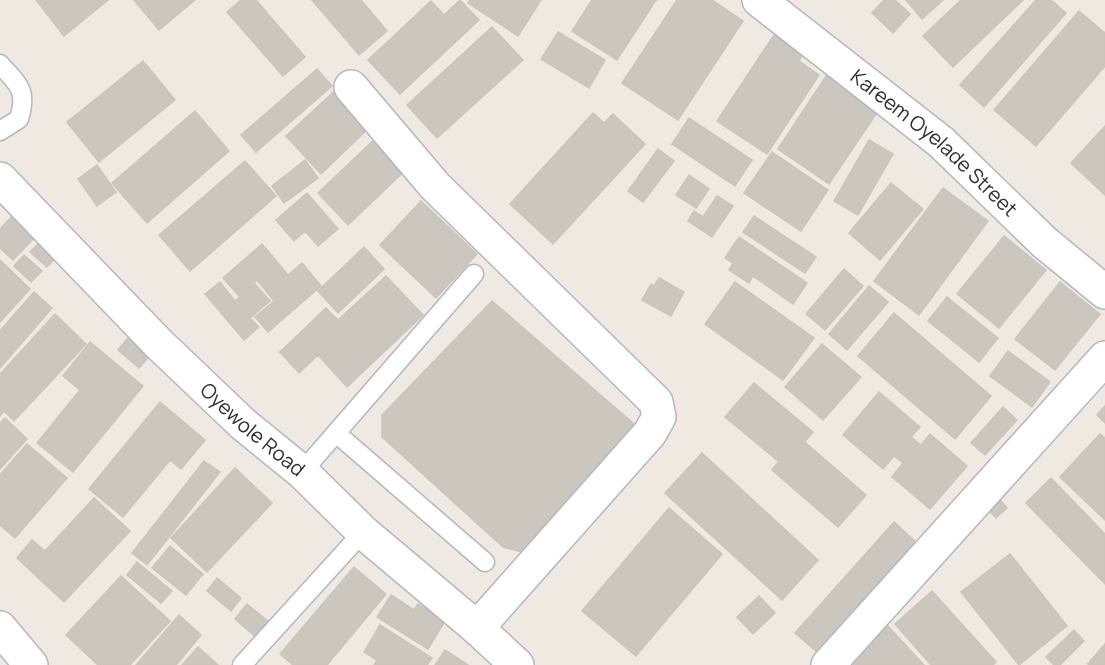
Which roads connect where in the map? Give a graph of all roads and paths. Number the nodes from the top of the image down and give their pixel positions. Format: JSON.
{"nodes":[{"id":1,"x":759,"y":0,"type":"edge"},
{"id":2,"x":0,"y":64,"type":"edge"},
{"id":3,"x":351,"y":87,"type":"dead end"},
{"id":4,"x":0,"y":131,"type":"edge"},
{"id":5,"x":0,"y":179,"type":"edge"},
{"id":6,"x":474,"y":274,"type":"dead end"},
{"id":7,"x":1105,"y":292,"type":"edge"},
{"id":8,"x":1105,"y":358,"type":"edge"},
{"id":9,"x":336,"y":433,"type":"junction"},
{"id":10,"x":302,"y":472,"type":"junction"},
{"id":11,"x":363,"y":532,"type":"junction"},
{"id":12,"x":485,"y":562,"type":"dead end"},
{"id":13,"x":0,"y":628,"type":"edge"},
{"id":14,"x":477,"y":628,"type":"junction"},
{"id":15,"x":31,"y":665,"type":"edge"},
{"id":16,"x":242,"y":665,"type":"edge"},
{"id":17,"x":517,"y":665,"type":"edge"},
{"id":18,"x":828,"y":665,"type":"edge"}],
"edges":[{"from":1,"to":7,"type":"street","name":"Kareem Oyelade Street"},
{"from":2,"to":4,"type":"lane"},
{"from":3,"to":14,"type":"street"},
{"from":5,"to":10,"type":"street","name":"Oyewole Road"},
{"from":6,"to":9,"type":"lane"},
{"from":8,"to":18,"type":"street"},
{"from":9,"to":10,"type":"lane"},
{"from":9,"to":12,"type":"lane"},
{"from":10,"to":11,"type":"street","name":"Oyewole Road"},
{"from":11,"to":14,"type":"street","name":"Oyewole Road"},
{"from":11,"to":16,"type":"lane"},
{"from":13,"to":15,"type":"street"},
{"from":14,"to":17,"type":"street","name":"Oyewole Road"}]}
